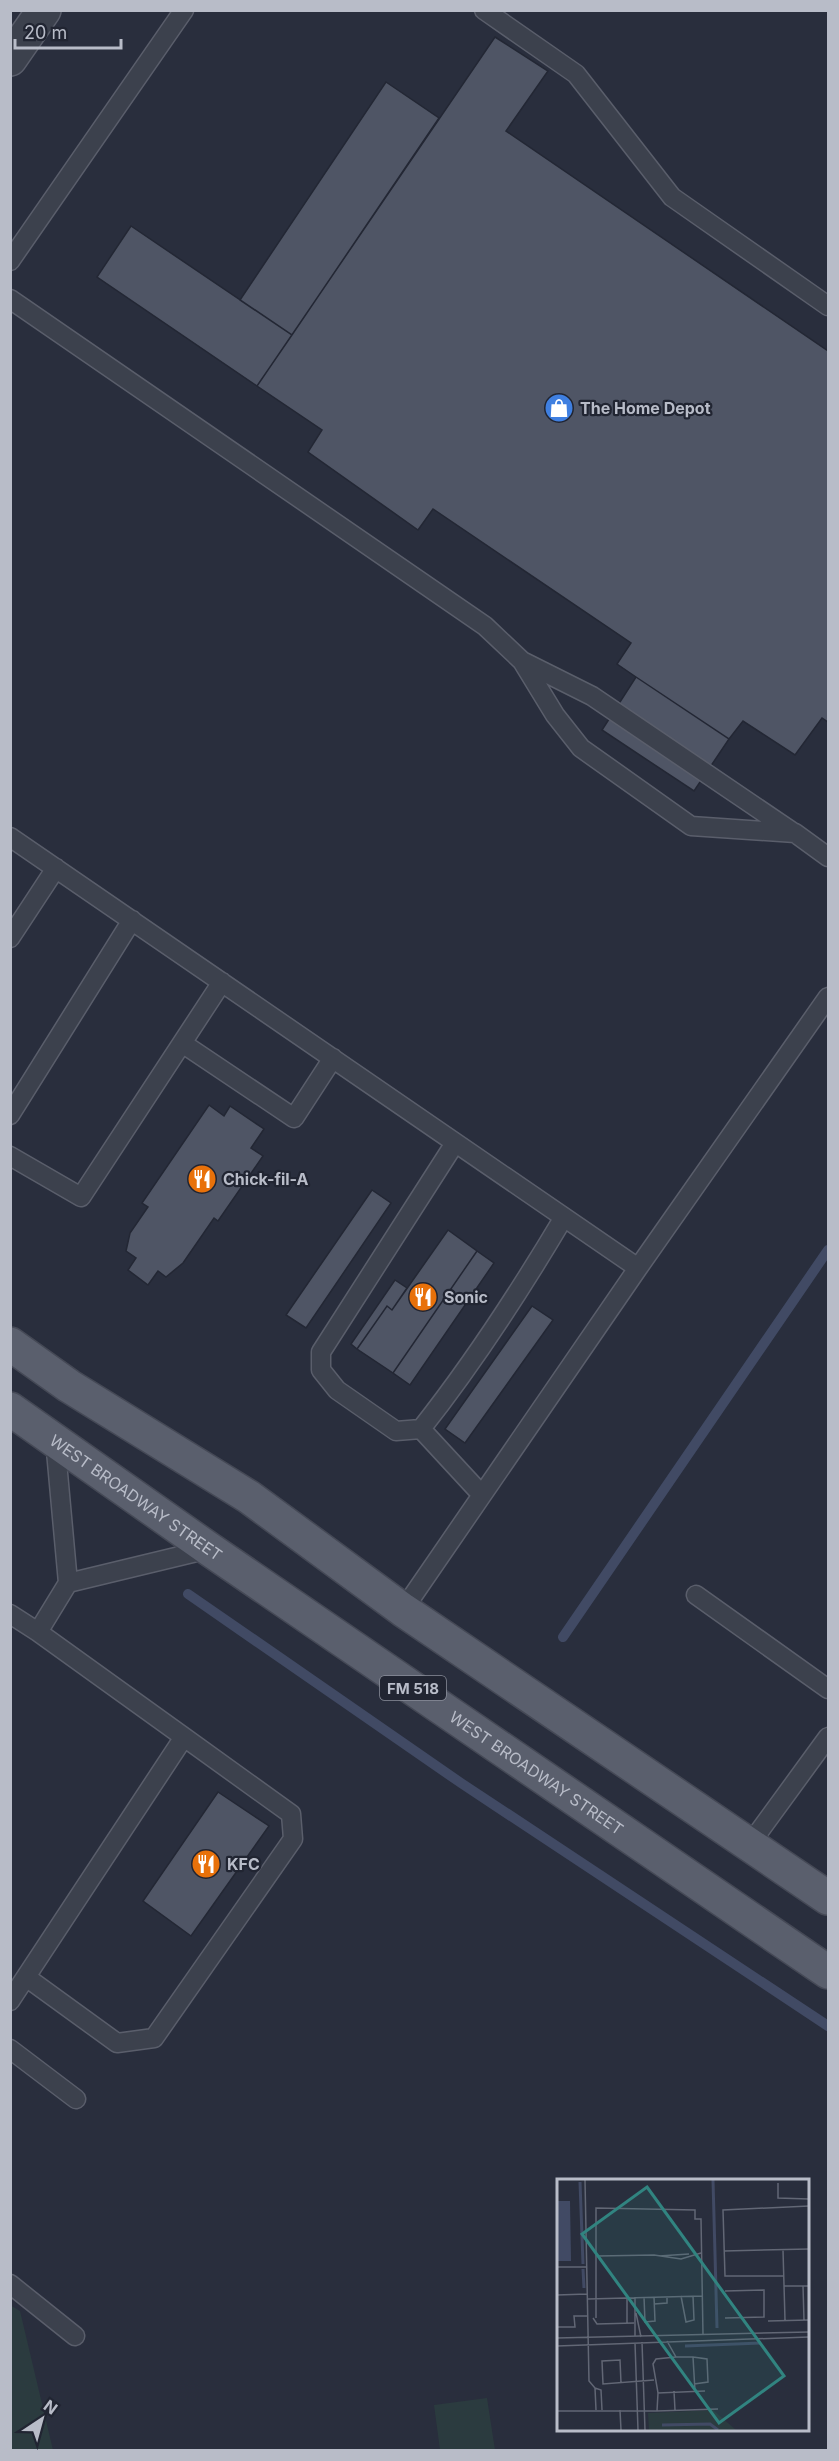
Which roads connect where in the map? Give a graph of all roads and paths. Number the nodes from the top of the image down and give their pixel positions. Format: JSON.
{"nodes":[{"id":1,"x":44,"y":10,"type":"edge"},
{"id":2,"x":184,"y":10,"type":"edge"},
{"id":3,"x":484,"y":10,"type":"edge"},
{"id":4,"x":10,"y":59,"type":"edge"},
{"id":5,"x":10,"y":261,"type":"edge"},
{"id":6,"x":10,"y":299,"type":"edge"},
{"id":7,"x":828,"y":306,"type":"edge"},
{"id":8,"x":522,"y":661,"type":"junction"},
{"id":9,"x":795,"y":833,"type":"junction"},
{"id":10,"x":10,"y":837,"type":"edge"},
{"id":11,"x":828,"y":857,"type":"edge"},
{"id":12,"x":56,"y":868,"type":"junction"},
{"id":13,"x":132,"y":920,"type":"junction"},
{"id":14,"x":10,"y":938,"type":"edge"},
{"id":15,"x":222,"y":982,"type":"junction"},
{"id":16,"x":828,"y":997,"type":"edge"},
{"id":17,"x":182,"y":1043,"type":"junction"},
{"id":18,"x":333,"y":1058,"type":"junction"},
{"id":19,"x":10,"y":1115,"type":"edge"},
{"id":20,"x":455,"y":1143,"type":"junction"},
{"id":21,"x":10,"y":1156,"type":"edge"},
{"id":22,"x":564,"y":1217,"type":"junction"},
{"id":23,"x":638,"y":1268,"type":"junction"},
{"id":24,"x":10,"y":1344,"type":"edge"},
{"id":25,"x":10,"y":1409,"type":"edge"},
{"id":26,"x":421,"y":1429,"type":"junction"},
{"id":27,"x":54,"y":1438,"type":"junction"},
{"id":28,"x":482,"y":1495,"type":"junction"},
{"id":29,"x":209,"y":1549,"type":"junction"},
{"id":30,"x":68,"y":1584,"type":"junction"},
{"id":31,"x":696,"y":1595,"type":"dead end"},
{"id":32,"x":404,"y":1610,"type":"junction"},
{"id":33,"x":10,"y":1614,"type":"edge"},
{"id":34,"x":39,"y":1632,"type":"junction"},
{"id":35,"x":828,"y":1689,"type":"edge"},
{"id":36,"x":184,"y":1737,"type":"junction"},
{"id":37,"x":828,"y":1737,"type":"edge"},
{"id":38,"x":750,"y":1844,"type":"junction"},
{"id":39,"x":828,"y":1898,"type":"edge"},
{"id":40,"x":828,"y":1972,"type":"edge"},
{"id":41,"x":26,"y":1977,"type":"junction"},
{"id":42,"x":10,"y":2001,"type":"edge"},
{"id":43,"x":10,"y":2049,"type":"edge"},
{"id":44,"x":76,"y":2099,"type":"dead end"},
{"id":45,"x":10,"y":2284,"type":"edge"},
{"id":46,"x":75,"y":2336,"type":"dead end"}],
"edges":[{"from":1,"to":4,"type":"street"},
{"from":2,"to":5,"type":"lane"},
{"from":3,"to":7,"type":"lane"},
{"from":6,"to":8,"type":"lane"},
{"from":8,"to":9,"type":"lane"},
{"from":8,"to":9,"type":"lane"},
{"from":9,"to":11,"type":"lane"},
{"from":10,"to":12,"type":"lane"},
{"from":12,"to":13,"type":"lane"},
{"from":12,"to":14,"type":"lane"},
{"from":13,"to":15,"type":"lane"},
{"from":13,"to":19,"type":"lane"},
{"from":15,"to":17,"type":"lane"},
{"from":15,"to":18,"type":"lane"},
{"from":16,"to":23,"type":"lane"},
{"from":17,"to":18,"type":"lane"},
{"from":17,"to":21,"type":"lane"},
{"from":18,"to":20,"type":"lane"},
{"from":20,"to":22,"type":"lane"},
{"from":20,"to":26,"type":"lane"},
{"from":22,"to":23,"type":"lane"},
{"from":22,"to":26,"type":"lane"},
{"from":23,"to":28,"type":"lane"},
{"from":24,"to":32,"type":"main road"},
{"from":25,"to":27,"type":"main road","name":"WEST BROADWAY STREET","number":"FM 518"},
{"from":26,"to":28,"type":"lane"},
{"from":27,"to":29,"type":"main road","name":"WEST BROADWAY STREET","number":"FM 518"},
{"from":27,"to":30,"type":"lane"},
{"from":28,"to":32,"type":"lane"},
{"from":29,"to":30,"type":"lane"},
{"from":29,"to":40,"type":"main road","name":"WEST BROADWAY STREET","number":"FM 518"},
{"from":30,"to":34,"type":"lane"},
{"from":31,"to":35,"type":"lane"},
{"from":32,"to":38,"type":"main road"},
{"from":33,"to":34,"type":"lane"},
{"from":34,"to":36,"type":"lane"},
{"from":36,"to":41,"type":"lane"},
{"from":36,"to":41,"type":"lane"},
{"from":37,"to":38,"type":"lane"},
{"from":38,"to":39,"type":"main road"},
{"from":41,"to":42,"type":"lane"},
{"from":43,"to":44,"type":"lane"},
{"from":45,"to":46,"type":"lane"}]}
